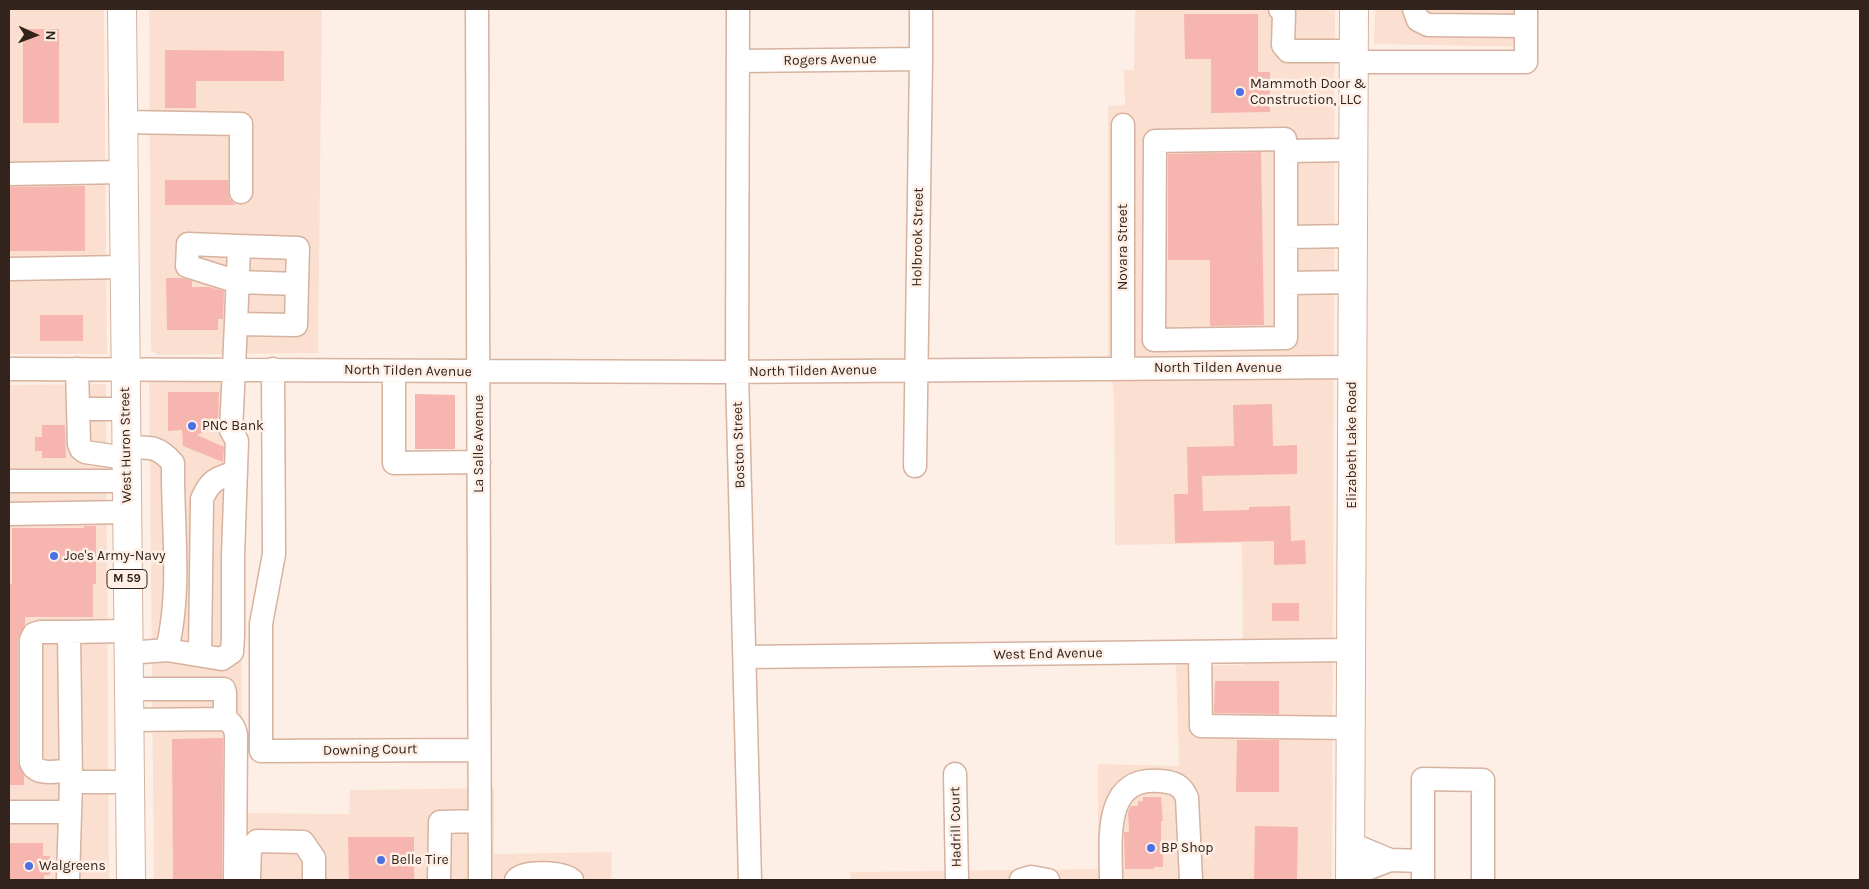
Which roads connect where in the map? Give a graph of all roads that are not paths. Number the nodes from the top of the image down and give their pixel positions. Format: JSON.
{"nodes":[{"id":1,"x":122,"y":9,"type":"edge"},
{"id":2,"x":477,"y":9,"type":"edge"},
{"id":3,"x":738,"y":9,"type":"edge"},
{"id":4,"x":921,"y":9,"type":"edge"},
{"id":5,"x":1280,"y":9,"type":"edge"},
{"id":6,"x":1354,"y":9,"type":"edge"},
{"id":7,"x":1414,"y":9,"type":"edge"},
{"id":8,"x":1526,"y":17,"type":"edge"},
{"id":9,"x":1354,"y":57,"type":"junction"},
{"id":10,"x":922,"y":59,"type":"junction"},
{"id":11,"x":738,"y":61,"type":"junction"},
{"id":12,"x":123,"y":122,"type":"junction"},
{"id":13,"x":1155,"y":141,"type":"junction"},
{"id":14,"x":1354,"y":150,"type":"junction"},
{"id":15,"x":1286,"y":151,"type":"junction"},
{"id":16,"x":124,"y":172,"type":"junction"},
{"id":17,"x":9,"y":174,"type":"edge"},
{"id":18,"x":241,"y":192,"type":"dead end"},
{"id":19,"x":1353,"y":236,"type":"junction"},
{"id":20,"x":1286,"y":237,"type":"junction"},
{"id":21,"x":1154,"y":239,"type":"junction"},
{"id":22,"x":1123,"y":240,"type":"junction"},
{"id":23,"x":239,"y":246,"type":"junction"},
{"id":24,"x":124,"y":267,"type":"junction"},
{"id":25,"x":9,"y":268,"type":"edge"},
{"id":26,"x":238,"y":282,"type":"junction"},
{"id":27,"x":1353,"y":282,"type":"junction"},
{"id":28,"x":1154,"y":283,"type":"junction"},
{"id":29,"x":1286,"y":283,"type":"junction"},
{"id":30,"x":297,"y":284,"type":"junction"},
{"id":31,"x":1123,"y":285,"type":"junction"},
{"id":32,"x":237,"y":324,"type":"junction"},
{"id":33,"x":1203,"y":340,"type":"junction"},
{"id":34,"x":1352,"y":367,"type":"junction"},
{"id":35,"x":1122,"y":368,"type":"junction"},
{"id":36,"x":1203,"y":368,"type":"junction"},
{"id":37,"x":9,"y":369,"type":"edge"},
{"id":38,"x":77,"y":369,"type":"junction"},
{"id":39,"x":125,"y":369,"type":"junction"},
{"id":40,"x":234,"y":369,"type":"junction"},
{"id":41,"x":273,"y":369,"type":"junction"},
{"id":42,"x":916,"y":370,"type":"junction"},
{"id":43,"x":394,"y":371,"type":"junction"},
{"id":44,"x":478,"y":372,"type":"junction"},
{"id":45,"x":737,"y":372,"type":"junction"},
{"id":46,"x":78,"y":409,"type":"junction"},
{"id":47,"x":126,"y":409,"type":"junction"},
{"id":48,"x":126,"y":462,"type":"junction"},
{"id":49,"x":479,"y":462,"type":"junction"},
{"id":50,"x":915,"y":466,"type":"dead end"},
{"id":51,"x":236,"y":472,"type":"junction"},
{"id":52,"x":9,"y":481,"type":"edge"},
{"id":53,"x":127,"y":512,"type":"junction"},
{"id":54,"x":9,"y":514,"type":"edge"},
{"id":55,"x":70,"y":632,"type":"junction"},
{"id":56,"x":128,"y":642,"type":"junction"},
{"id":57,"x":167,"y":650,"type":"junction"},
{"id":58,"x":1351,"y":650,"type":"junction"},
{"id":59,"x":1200,"y":652,"type":"junction"},
{"id":60,"x":200,"y":655,"type":"junction"},
{"id":61,"x":745,"y":657,"type":"junction"},
{"id":62,"x":128,"y":689,"type":"junction"},
{"id":63,"x":225,"y":719,"type":"junction"},
{"id":64,"x":128,"y":720,"type":"junction"},
{"id":65,"x":1350,"y":728,"type":"junction"},
{"id":66,"x":479,"y":750,"type":"junction"},
{"id":67,"x":956,"y":774,"type":"dead end"},
{"id":68,"x":71,"y":776,"type":"junction"},
{"id":69,"x":128,"y":782,"type":"junction"},
{"id":70,"x":9,"y":812,"type":"edge"},
{"id":71,"x":69,"y":812,"type":"junction"},
{"id":72,"x":479,"y":821,"type":"junction"},
{"id":73,"x":1349,"y":843,"type":"junction"},
{"id":74,"x":1390,"y":860,"type":"junction"},
{"id":75,"x":1423,"y":871,"type":"edge"},
{"id":76,"x":1350,"y":878,"type":"edge"},
{"id":77,"x":68,"y":880,"type":"edge"},
{"id":78,"x":130,"y":880,"type":"edge"},
{"id":79,"x":235,"y":880,"type":"edge"},
{"id":80,"x":249,"y":880,"type":"edge"},
{"id":81,"x":314,"y":880,"type":"edge"},
{"id":82,"x":439,"y":880,"type":"edge"},
{"id":83,"x":480,"y":880,"type":"edge"},
{"id":84,"x":516,"y":880,"type":"edge"},
{"id":85,"x":572,"y":880,"type":"edge"},
{"id":86,"x":750,"y":880,"type":"edge"},
{"id":87,"x":957,"y":880,"type":"edge"},
{"id":88,"x":1021,"y":880,"type":"edge"},
{"id":89,"x":1048,"y":880,"type":"edge"},
{"id":90,"x":1111,"y":880,"type":"edge"},
{"id":91,"x":1191,"y":880,"type":"edge"},
{"id":92,"x":1483,"y":880,"type":"edge"}],
"edges":[{"from":1,"to":12,"type":"main road","name":"West Huron Street","number":"M 59"},
{"from":2,"to":44,"type":"street","name":"La Salle Avenue"},
{"from":3,"to":11,"type":"street","name":"Boston Street"},
{"from":4,"to":10,"type":"street","name":"Holbrook Street"},
{"from":5,"to":9,"type":"street"},
{"from":6,"to":9,"type":"main road","name":"Elizabeth Lake Road"},
{"from":7,"to":8,"type":"street"},
{"from":8,"to":9,"type":"street"},
{"from":9,"to":14,"type":"main road","name":"Elizabeth Lake Road"},
{"from":10,"to":11,"type":"street","name":"Rogers Avenue"},
{"from":10,"to":42,"type":"street","name":"Holbrook Street"},
{"from":11,"to":45,"type":"street","name":"Boston Street"},
{"from":12,"to":16,"type":"main road","name":"West Huron Street","number":"M 59"},
{"from":12,"to":18,"type":"street"},
{"from":13,"to":15,"type":"street"},
{"from":13,"to":21,"type":"street"},
{"from":13,"to":22,"type":"street","name":"Novara Street"},
{"from":14,"to":15,"type":"street"},
{"from":14,"to":19,"type":"main road","name":"Elizabeth Lake Road"},
{"from":15,"to":20,"type":"street"},
{"from":16,"to":17,"type":"street"},
{"from":16,"to":24,"type":"main road","name":"West Huron Street","number":"M 59"},
{"from":19,"to":20,"type":"street"},
{"from":19,"to":27,"type":"main road","name":"Elizabeth Lake Road"},
{"from":20,"to":29,"type":"street"},
{"from":21,"to":22,"type":"street"},
{"from":21,"to":28,"type":"street"},
{"from":22,"to":31,"type":"street","name":"Novara Street"},
{"from":23,"to":26,"type":"street"},
{"from":23,"to":26,"type":"street"},
{"from":23,"to":30,"type":"street"},
{"from":24,"to":25,"type":"street"},
{"from":24,"to":39,"type":"main road","name":"West Huron Street","number":"M 59"},
{"from":26,"to":30,"type":"street"},
{"from":26,"to":32,"type":"street"},
{"from":27,"to":29,"type":"street"},
{"from":27,"to":34,"type":"main road","name":"Elizabeth Lake Road"},
{"from":28,"to":31,"type":"street"},
{"from":28,"to":33,"type":"street"},
{"from":29,"to":33,"type":"street"},
{"from":30,"to":32,"type":"street"},
{"from":31,"to":35,"type":"street","name":"Novara Street"},
{"from":32,"to":40,"type":"street"},
{"from":33,"to":36,"type":"street"},
{"from":34,"to":36,"type":"street","name":"North Tilden Avenue"},
{"from":34,"to":58,"type":"main road","name":"Elizabeth Lake Road"},
{"from":35,"to":36,"type":"street","name":"North Tilden Avenue"},
{"from":35,"to":42,"type":"street","name":"North Tilden Avenue"},
{"from":37,"to":38,"type":"street","name":"North Tilden Avenue"},
{"from":38,"to":39,"type":"street","name":"North Tilden Avenue"},
{"from":38,"to":46,"type":"street"},
{"from":39,"to":40,"type":"street","name":"North Tilden Avenue"},
{"from":39,"to":47,"type":"main road","name":"West Huron Street","number":"M 59"},
{"from":40,"to":41,"type":"street","name":"North Tilden Avenue"},
{"from":40,"to":51,"type":"street"},
{"from":41,"to":43,"type":"street","name":"North Tilden Avenue"},
{"from":41,"to":66,"type":"street","name":"Downing Court"},
{"from":42,"to":45,"type":"street","name":"North Tilden Avenue"},
{"from":42,"to":50,"type":"street","name":"Holbrook Street"},
{"from":43,"to":44,"type":"street","name":"North Tilden Avenue"},
{"from":43,"to":49,"type":"street"},
{"from":44,"to":45,"type":"street","name":"North Tilden Avenue"},
{"from":44,"to":49,"type":"street","name":"La Salle Avenue"},
{"from":45,"to":61,"type":"street","name":"Boston Street"},
{"from":46,"to":47,"type":"street"},
{"from":46,"to":48,"type":"street"},
{"from":47,"to":48,"type":"main road","name":"West Huron Street","number":"M 59"},
{"from":48,"to":52,"type":"street"},
{"from":48,"to":53,"type":"main road","name":"West Huron Street","number":"M 59"},
{"from":48,"to":57,"type":"street"},
{"from":49,"to":66,"type":"street","name":"La Salle Avenue"},
{"from":51,"to":60,"type":"street"},
{"from":51,"to":60,"type":"street"},
{"from":53,"to":54,"type":"street"},
{"from":53,"to":56,"type":"main road","name":"West Huron Street","number":"M 59"},
{"from":55,"to":56,"type":"street"},
{"from":55,"to":68,"type":"street"},
{"from":55,"to":68,"type":"street"},
{"from":56,"to":57,"type":"street"},
{"from":56,"to":62,"type":"main road","name":"West Huron Street","number":"M 59"},
{"from":57,"to":60,"type":"street"},
{"from":58,"to":59,"type":"street","name":"West End Avenue"},
{"from":58,"to":65,"type":"main road","name":"Elizabeth Lake Road"},
{"from":59,"to":61,"type":"street","name":"West End Avenue"},
{"from":59,"to":65,"type":"street"},
{"from":61,"to":86,"type":"street","name":"Boston Street"},
{"from":62,"to":63,"type":"street"},
{"from":62,"to":64,"type":"main road","name":"West Huron Street","number":"M 59"},
{"from":63,"to":64,"type":"street"},
{"from":63,"to":79,"type":"street"},
{"from":64,"to":69,"type":"main road","name":"West Huron Street","number":"M 59"},
{"from":65,"to":73,"type":"main road","name":"Elizabeth Lake Road"},
{"from":66,"to":72,"type":"street","name":"La Salle Avenue"},
{"from":67,"to":87,"type":"street","name":"Hadrill Court"},
{"from":68,"to":69,"type":"street"},
{"from":68,"to":71,"type":"street"},
{"from":69,"to":78,"type":"main road","name":"West Huron Street","number":"M 59"},
{"from":70,"to":71,"type":"street"},
{"from":71,"to":77,"type":"street"},
{"from":72,"to":82,"type":"street"},
{"from":72,"to":83,"type":"street","name":"La Salle Avenue"},
{"from":73,"to":74,"type":"street"},
{"from":73,"to":76,"type":"main road","name":"Elizabeth Lake Road"},
{"from":74,"to":75,"type":"street"},
{"from":74,"to":76,"type":"street"},
{"from":75,"to":92,"type":"street"},
{"from":80,"to":81,"type":"street"},
{"from":84,"to":85,"type":"street"},
{"from":88,"to":89,"type":"street"},
{"from":90,"to":91,"type":"street"}]}
